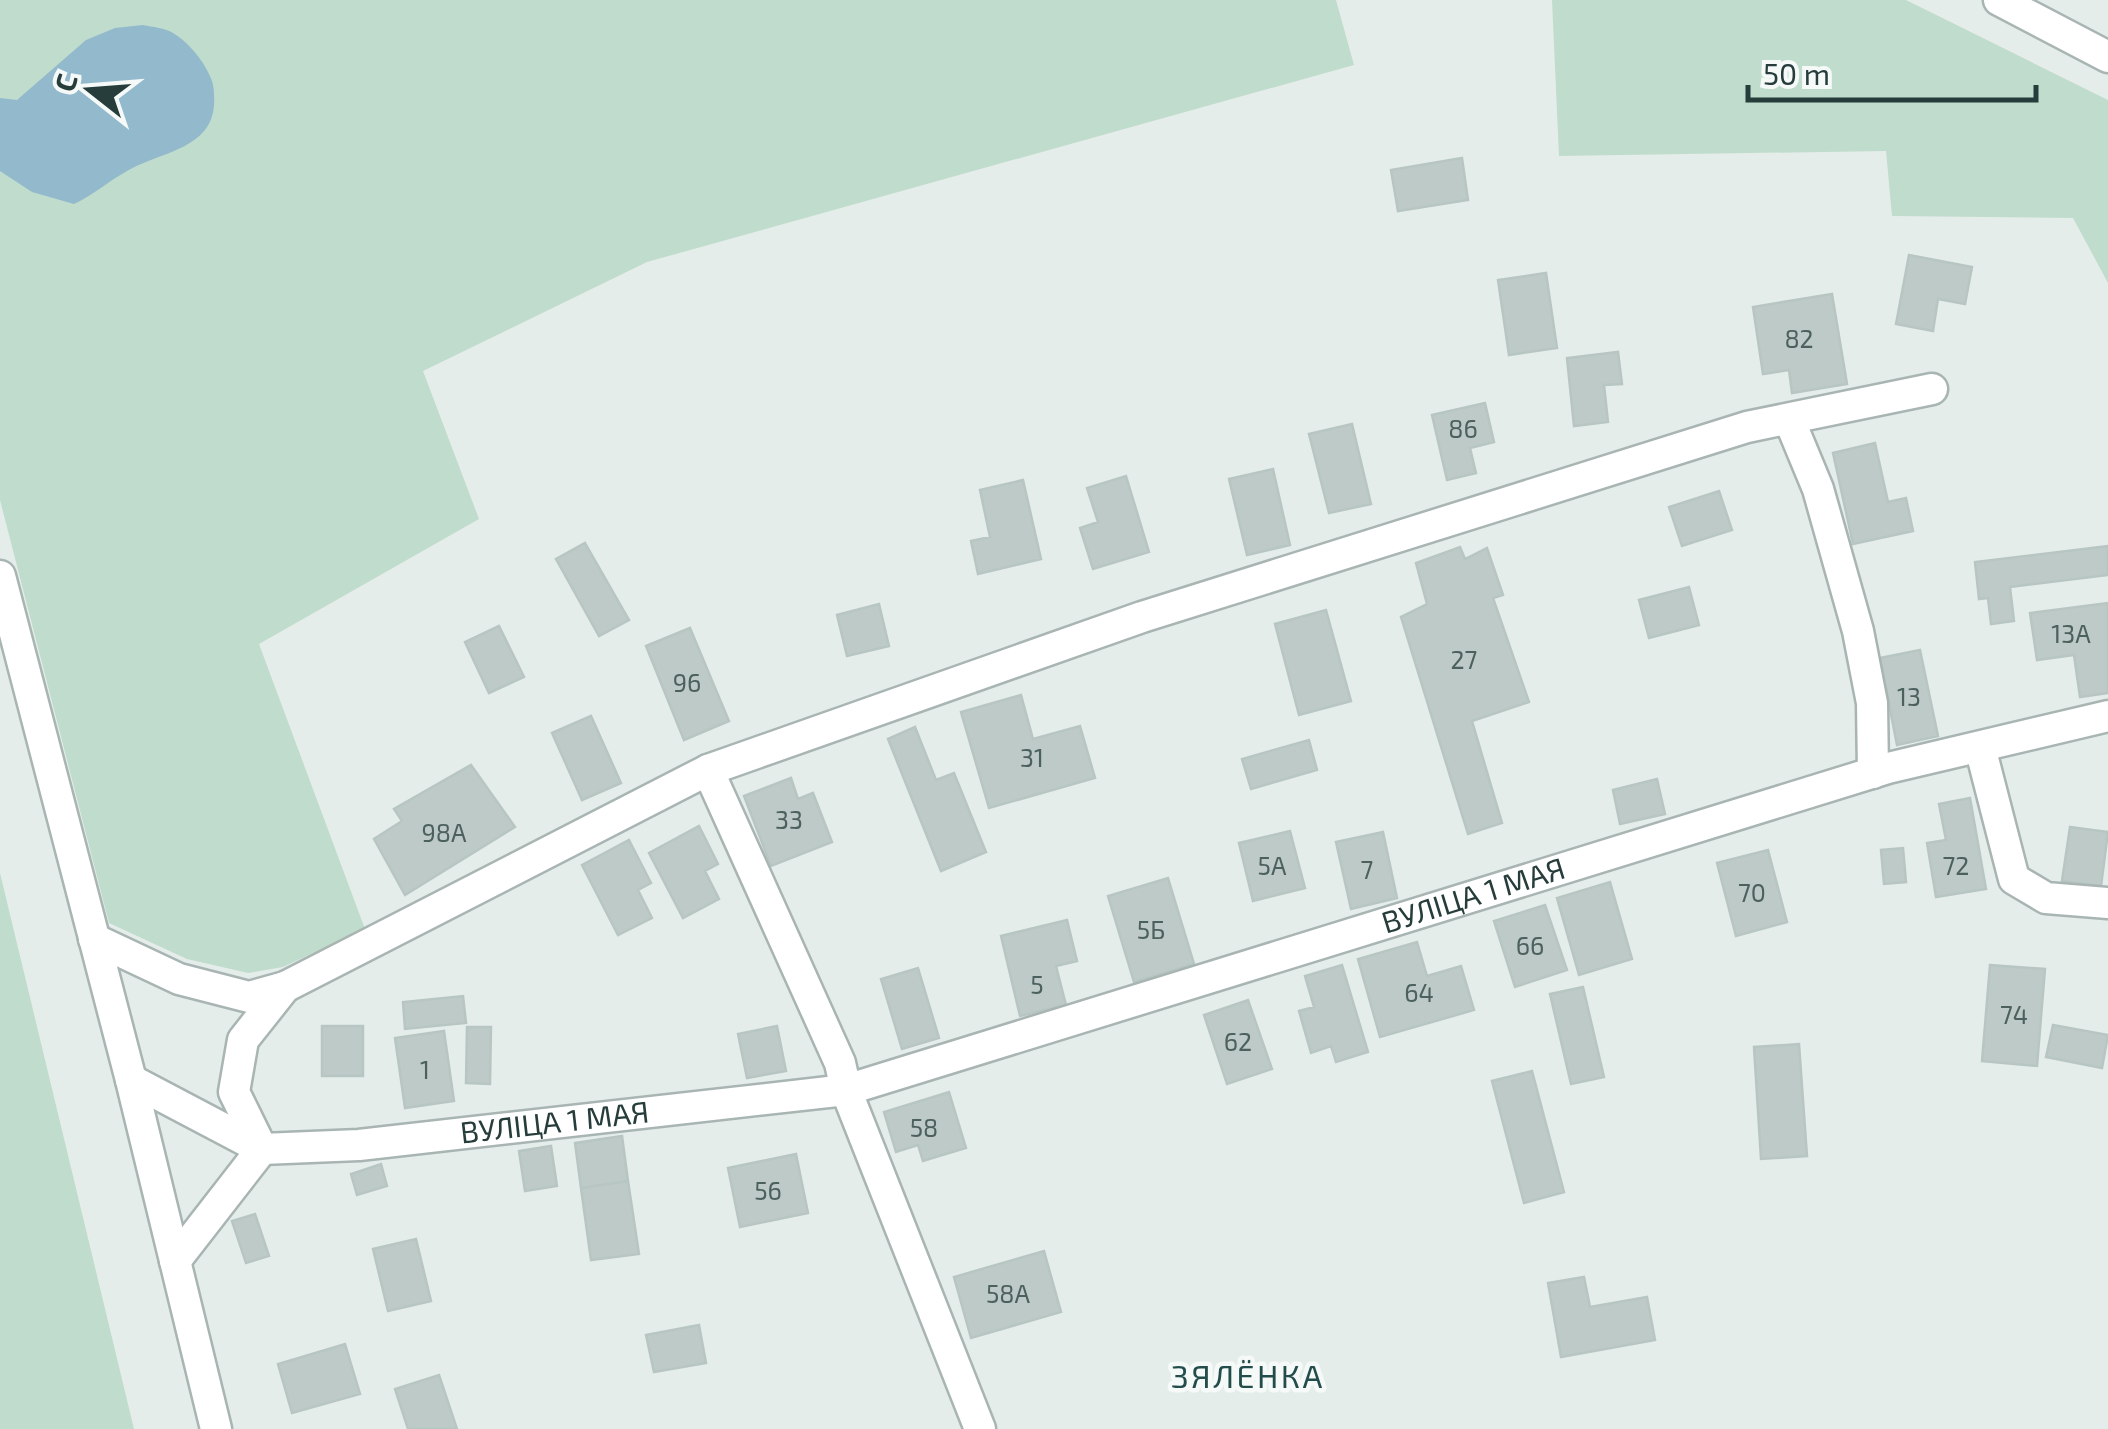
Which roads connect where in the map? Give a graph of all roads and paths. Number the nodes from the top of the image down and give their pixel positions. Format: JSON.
{"nodes":[{"id":1,"x":1999,"y":0,"type":"edge"},
{"id":2,"x":2108,"y":57,"type":"edge"},
{"id":3,"x":1932,"y":389,"type":"dead end"},
{"id":4,"x":1788,"y":419,"type":"junction"},
{"id":5,"x":0,"y":576,"type":"edge"},
{"id":6,"x":2108,"y":716,"type":"edge"},
{"id":7,"x":1980,"y":747,"type":"junction"},
{"id":8,"x":708,"y":770,"type":"junction"},
{"id":9,"x":1873,"y":773,"type":"junction"},
{"id":10,"x":2108,"y":903,"type":"edge"},
{"id":11,"x":94,"y":940,"type":"junction"},
{"id":12,"x":285,"y":986,"type":"junction"},
{"id":13,"x":131,"y":1080,"type":"junction"},
{"id":14,"x":846,"y":1090,"type":"junction"},
{"id":15,"x":262,"y":1150,"type":"junction"},
{"id":16,"x":175,"y":1260,"type":"junction"},
{"id":17,"x":216,"y":1429,"type":"edge"},
{"id":18,"x":980,"y":1429,"type":"edge"}],
"edges":[{"from":1,"to":2,"type":"street"},
{"from":3,"to":4,"type":"street"},
{"from":4,"to":8,"type":"street"},
{"from":4,"to":9,"type":"street"},
{"from":5,"to":11,"type":"street"},
{"from":6,"to":7,"type":"street","name":"ВУЛІЦА 1 МАЯ"},
{"from":7,"to":9,"type":"street","name":"ВУЛІЦА 1 МАЯ"},
{"from":7,"to":10,"type":"street"},
{"from":8,"to":12,"type":"street"},
{"from":8,"to":14,"type":"street"},
{"from":9,"to":14,"type":"street","name":"ВУЛІЦА 1 МАЯ"},
{"from":11,"to":12,"type":"street"},
{"from":11,"to":13,"type":"street"},
{"from":12,"to":15,"type":"street"},
{"from":13,"to":15,"type":"street"},
{"from":13,"to":16,"type":"street"},
{"from":14,"to":15,"type":"street","name":"ВУЛІЦА 1 МАЯ"},
{"from":14,"to":18,"type":"street"},
{"from":15,"to":16,"type":"street"},
{"from":16,"to":17,"type":"street"}]}
